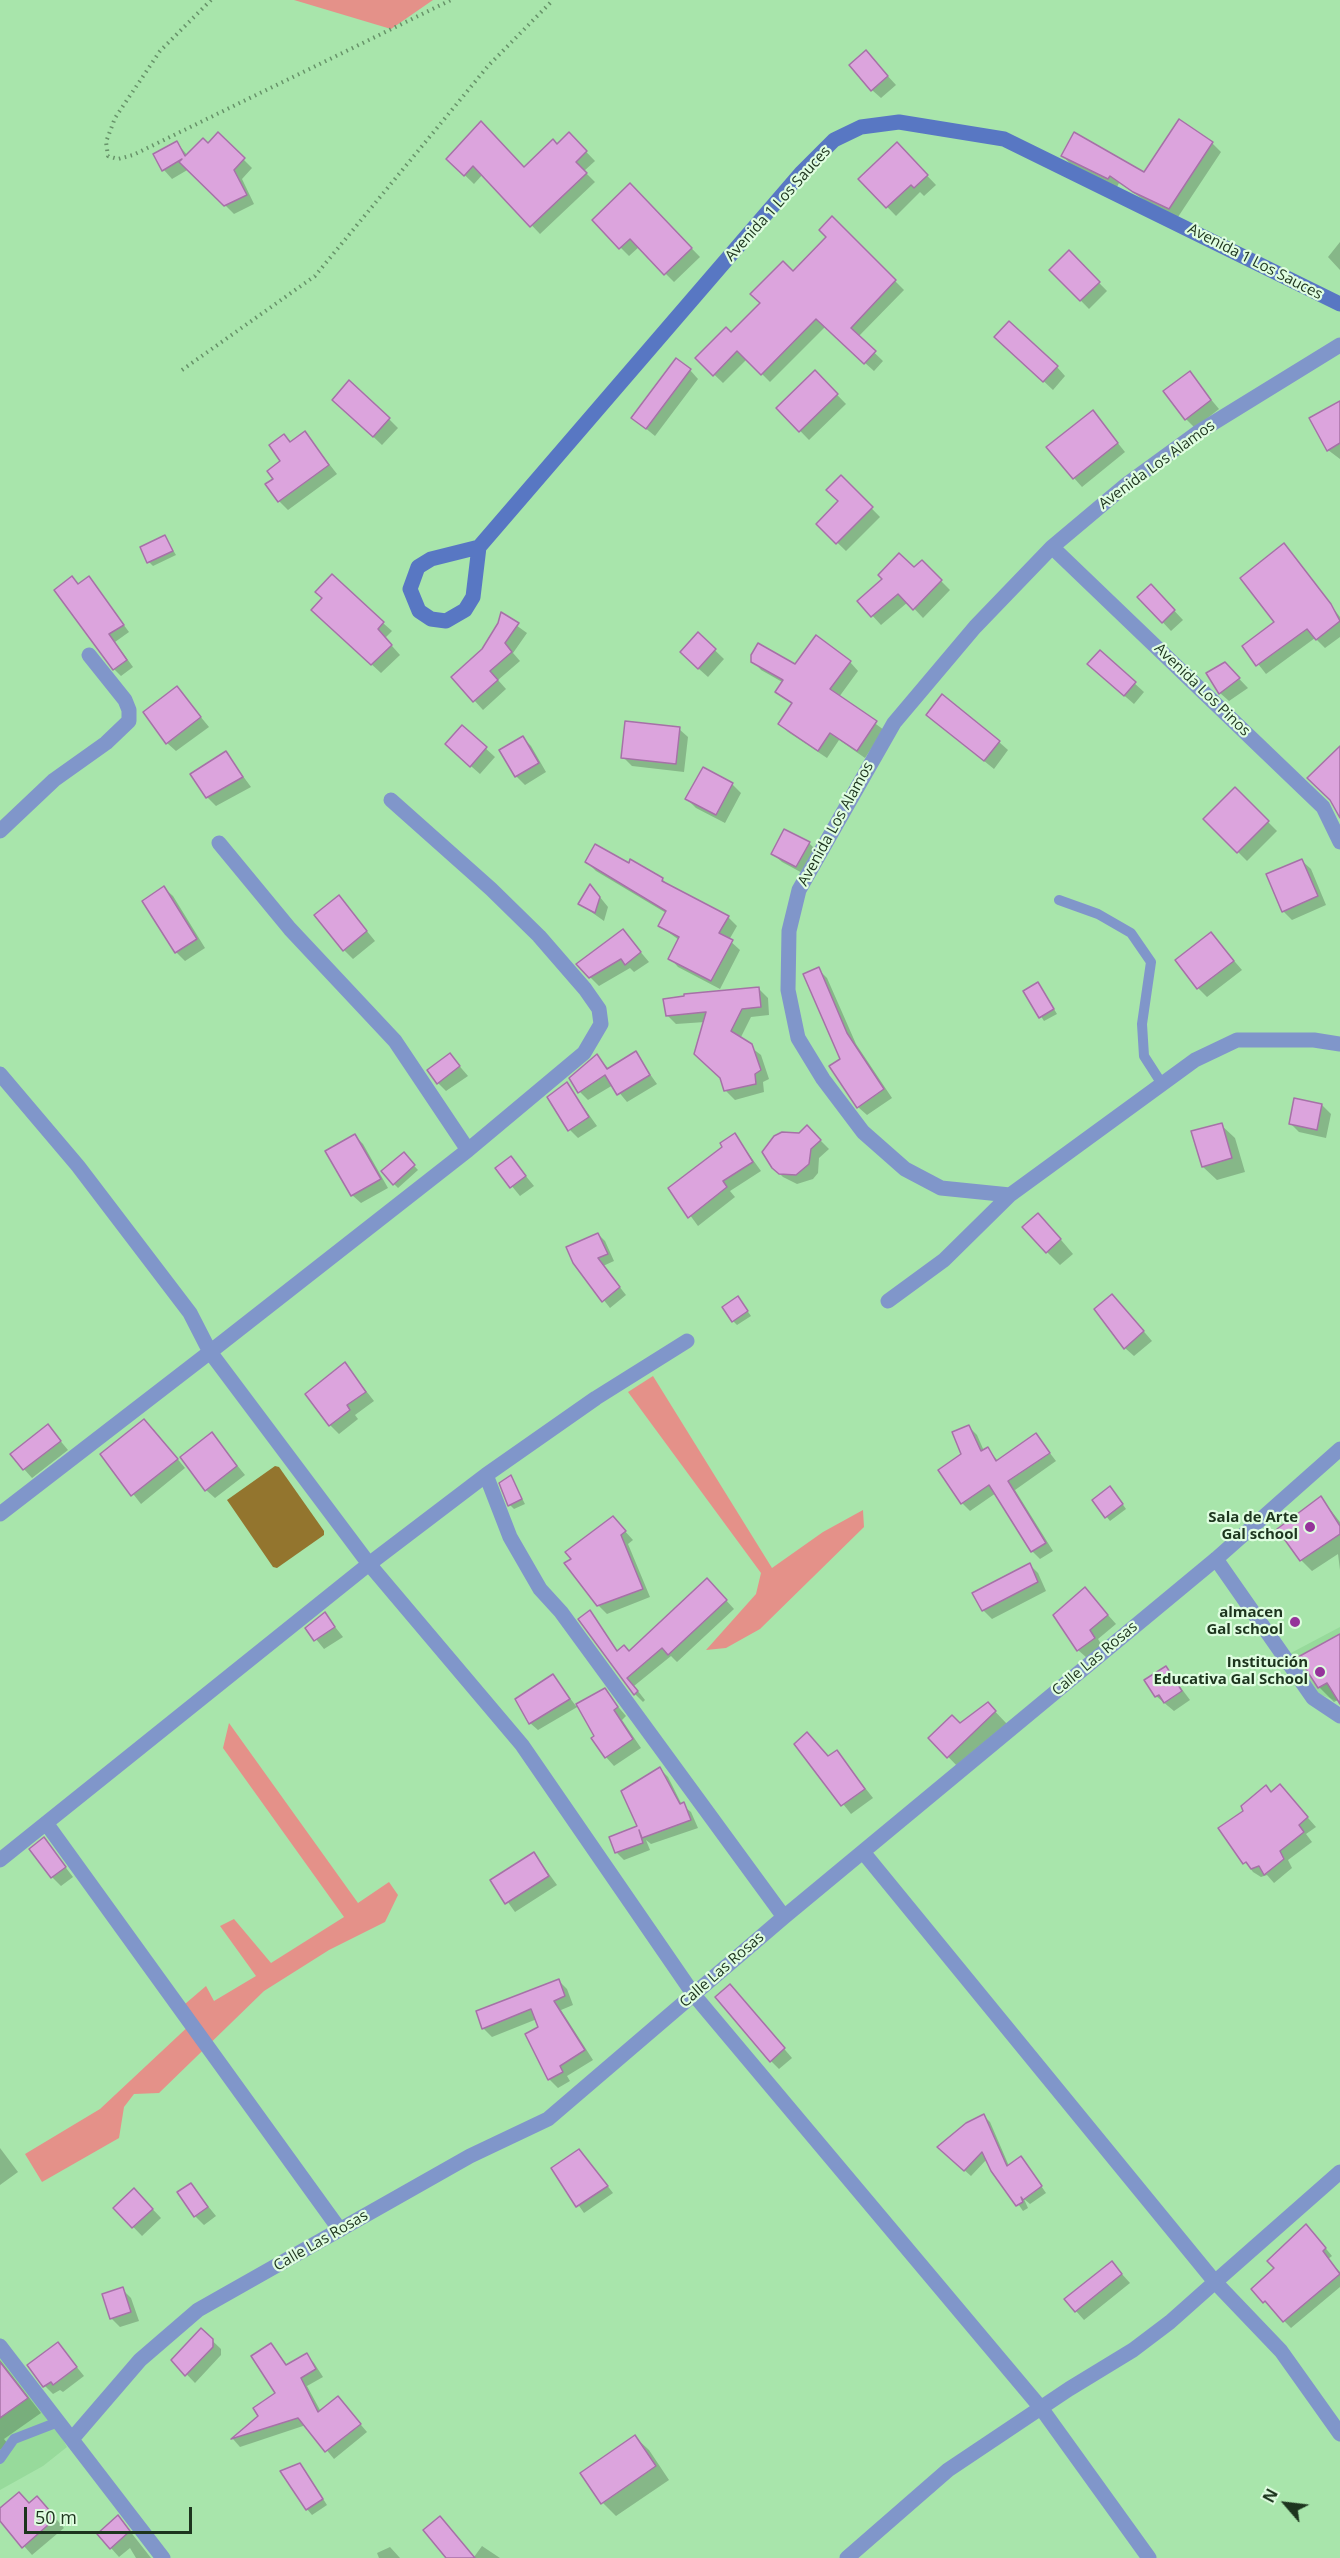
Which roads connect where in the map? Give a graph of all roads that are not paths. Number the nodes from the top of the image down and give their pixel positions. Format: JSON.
{"nodes":[{"id":1,"x":1340,"y":304,"type":"edge"},
{"id":2,"x":1340,"y":345,"type":"edge"},
{"id":3,"x":479,"y":547,"type":"junction"},
{"id":4,"x":1052,"y":547,"type":"junction"},
{"id":5,"x":89,"y":655,"type":"dead end"},
{"id":6,"x":391,"y":800,"type":"dead end"},
{"id":7,"x":0,"y":831,"type":"edge"},
{"id":8,"x":1340,"y":842,"type":"edge"},
{"id":9,"x":219,"y":843,"type":"dead end"},
{"id":10,"x":1059,"y":900,"type":"dead end"},
{"id":11,"x":1340,"y":1044,"type":"edge"},
{"id":12,"x":0,"y":1074,"type":"edge"},
{"id":13,"x":1162,"y":1084,"type":"junction"},
{"id":14,"x":468,"y":1150,"type":"junction"},
{"id":15,"x":1010,"y":1195,"type":"junction"},
{"id":16,"x":888,"y":1301,"type":"dead end"},
{"id":17,"x":687,"y":1341,"type":"dead end"},
{"id":18,"x":210,"y":1352,"type":"junction"},
{"id":19,"x":1340,"y":1449,"type":"edge"},
{"id":20,"x":486,"y":1475,"type":"junction"},
{"id":21,"x":0,"y":1514,"type":"edge"},
{"id":22,"x":1216,"y":1559,"type":"junction"},
{"id":23,"x":369,"y":1563,"type":"junction"},
{"id":24,"x":1340,"y":1716,"type":"edge"},
{"id":25,"x":46,"y":1823,"type":"junction"},
{"id":26,"x":863,"y":1852,"type":"junction"},
{"id":27,"x":0,"y":1860,"type":"edge"},
{"id":28,"x":784,"y":1917,"type":"junction"},
{"id":29,"x":694,"y":1995,"type":"junction"},
{"id":30,"x":1340,"y":2172,"type":"edge"},
{"id":31,"x":340,"y":2230,"type":"junction"},
{"id":32,"x":1215,"y":2282,"type":"junction"},
{"id":33,"x":0,"y":2346,"type":"edge"},
{"id":34,"x":1041,"y":2408,"type":"junction"},
{"id":35,"x":58,"y":2421,"type":"junction"},
{"id":36,"x":1340,"y":2434,"type":"edge"},
{"id":37,"x":72,"y":2439,"type":"junction"},
{"id":38,"x":0,"y":2459,"type":"edge"},
{"id":39,"x":163,"y":2558,"type":"edge"},
{"id":40,"x":847,"y":2558,"type":"edge"},
{"id":41,"x":1149,"y":2558,"type":"edge"}],
"edges":[{"from":1,"to":3,"type":"street","name":"Avenida 1 Los Sauces"},
{"from":2,"to":4,"type":"street","name":"Avenida Los Alamos"},
{"from":3,"to":3,"type":"street"},
{"from":4,"to":8,"type":"street","name":"Avenida Los Pinos"},
{"from":4,"to":15,"type":"street","name":"Avenida Los Alamos"},
{"from":5,"to":7,"type":"street"},
{"from":6,"to":14,"type":"street"},
{"from":9,"to":14,"type":"street"},
{"from":10,"to":13,"type":"lane"},
{"from":11,"to":13,"type":"street"},
{"from":12,"to":18,"type":"street"},
{"from":13,"to":15,"type":"street"},
{"from":14,"to":18,"type":"street"},
{"from":15,"to":16,"type":"street"},
{"from":17,"to":20,"type":"street"},
{"from":18,"to":21,"type":"street"},
{"from":18,"to":23,"type":"street"},
{"from":19,"to":22,"type":"street","name":"Calle Las Rosas"},
{"from":20,"to":23,"type":"street"},
{"from":20,"to":28,"type":"street"},
{"from":22,"to":24,"type":"street"},
{"from":22,"to":26,"type":"street","name":"Calle Las Rosas"},
{"from":23,"to":25,"type":"street"},
{"from":23,"to":29,"type":"street"},
{"from":25,"to":27,"type":"street"},
{"from":25,"to":31,"type":"street"},
{"from":26,"to":28,"type":"street","name":"Calle Las Rosas"},
{"from":26,"to":32,"type":"street"},
{"from":28,"to":29,"type":"street","name":"Calle Las Rosas"},
{"from":29,"to":31,"type":"street","name":"Calle Las Rosas"},
{"from":29,"to":34,"type":"street"},
{"from":30,"to":32,"type":"street"},
{"from":31,"to":37,"type":"street","name":"Calle Las Rosas"},
{"from":32,"to":34,"type":"street"},
{"from":32,"to":36,"type":"street"},
{"from":33,"to":35,"type":"street"},
{"from":34,"to":40,"type":"street"},
{"from":34,"to":41,"type":"street"},
{"from":35,"to":37,"type":"street"},
{"from":35,"to":38,"type":"lane"},
{"from":37,"to":39,"type":"street"}]}
